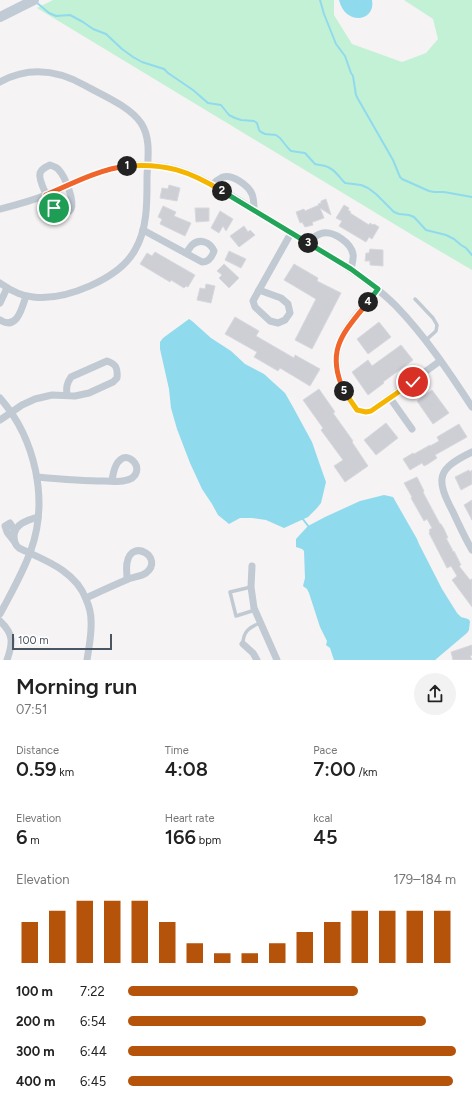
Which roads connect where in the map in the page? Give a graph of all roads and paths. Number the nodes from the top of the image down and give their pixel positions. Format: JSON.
{"nodes":[{"id":1,"x":32,"y":1,"type":"edge"},
{"id":2,"x":0,"y":17,"type":"edge"},
{"id":3,"x":0,"y":82,"type":"edge"},
{"id":4,"x":148,"y":166,"type":"junction"},
{"id":5,"x":212,"y":185,"type":"junction"},
{"id":6,"x":67,"y":186,"type":"junction"},
{"id":7,"x":46,"y":195,"type":"junction"},
{"id":8,"x":0,"y":209,"type":"edge"},
{"id":9,"x":254,"y":210,"type":"junction"},
{"id":10,"x":143,"y":230,"type":"junction"},
{"id":11,"x":291,"y":233,"type":"junction"},
{"id":12,"x":306,"y":242,"type":"junction"},
{"id":13,"x":186,"y":253,"type":"dead end"},
{"id":14,"x":351,"y":269,"type":"junction"},
{"id":15,"x":0,"y":283,"type":"edge"},
{"id":16,"x":7,"y":288,"type":"junction"},
{"id":17,"x":378,"y":289,"type":"junction"},
{"id":18,"x":259,"y":290,"type":"junction"},
{"id":19,"x":26,"y":296,"type":"junction"},
{"id":20,"x":415,"y":299,"type":"dead end"},
{"id":21,"x":0,"y":303,"type":"edge"},
{"id":22,"x":0,"y":320,"type":"edge"},
{"id":23,"x":425,"y":341,"type":"junction"},
{"id":24,"x":440,"y":361,"type":"junction"},
{"id":25,"x":67,"y":395,"type":"junction"},
{"id":26,"x":0,"y":398,"type":"edge"},
{"id":27,"x":390,"y":398,"type":"junction"},
{"id":28,"x":472,"y":407,"type":"edge"},
{"id":29,"x":11,"y":412,"type":"junction"},
{"id":30,"x":0,"y":420,"type":"edge"},
{"id":31,"x":412,"y":429,"type":"dead end"},
{"id":32,"x":472,"y":452,"type":"edge"},
{"id":33,"x":37,"y":477,"type":"junction"},
{"id":34,"x":112,"y":481,"type":"dead end"},
{"id":35,"x":38,"y":517,"type":"junction"},
{"id":36,"x":14,"y":531,"type":"junction"},
{"id":37,"x":14,"y":541,"type":"junction"},
{"id":38,"x":472,"y":550,"type":"edge"},
{"id":39,"x":30,"y":553,"type":"junction"},
{"id":40,"x":252,"y":566,"type":"dead end"},
{"id":41,"x":127,"y":579,"type":"dead end"},
{"id":42,"x":251,"y":587,"type":"junction"},
{"id":43,"x":86,"y":598,"type":"junction"},
{"id":44,"x":255,"y":610,"type":"junction"},
{"id":45,"x":0,"y":614,"type":"edge"},
{"id":46,"x":0,"y":621,"type":"edge"},
{"id":47,"x":260,"y":623,"type":"junction"},
{"id":48,"x":243,"y":644,"type":"joint"},
{"id":49,"x":7,"y":660,"type":"edge"},
{"id":50,"x":88,"y":660,"type":"edge"},
{"id":51,"x":257,"y":660,"type":"edge"},
{"id":52,"x":277,"y":660,"type":"edge"}],
"edges":[{"from":1,"to":2,"type":"street"},
{"from":3,"to":4,"type":"street"},
{"from":4,"to":5,"type":"street"},
{"from":4,"to":6,"type":"street"},
{"from":4,"to":10,"type":"street"},
{"from":5,"to":9,"type":"street"},
{"from":5,"to":9,"type":"street"},
{"from":6,"to":7,"type":"street"},
{"from":6,"to":7,"type":"street"},
{"from":6,"to":7,"type":"street"},
{"from":7,"to":8,"type":"street"},
{"from":9,"to":11,"type":"street"},
{"from":10,"to":13,"type":"street"},
{"from":10,"to":19,"type":"street"},
{"from":11,"to":12,"type":"street"},
{"from":11,"to":18,"type":"street"},
{"from":12,"to":14,"type":"street"},
{"from":12,"to":14,"type":"street"},
{"from":14,"to":17,"type":"street"},
{"from":15,"to":16,"type":"street"},
{"from":16,"to":19,"type":"street"},
{"from":16,"to":21,"type":"street"},
{"from":17,"to":23,"type":"street"},
{"from":17,"to":27,"type":"street"},
{"from":18,"to":18,"type":"street"},
{"from":19,"to":22,"type":"street"},
{"from":20,"to":23,"type":"lane"},
{"from":23,"to":24,"type":"street"},
{"from":24,"to":27,"type":"street"},
{"from":24,"to":28,"type":"street"},
{"from":25,"to":25,"type":"street"},
{"from":25,"to":29,"type":"street"},
{"from":26,"to":29,"type":"street"},
{"from":27,"to":31,"type":"street"},
{"from":29,"to":30,"type":"street"},
{"from":29,"to":33,"type":"street"},
{"from":32,"to":38,"type":"street"},
{"from":33,"to":34,"type":"street"},
{"from":33,"to":35,"type":"street"},
{"from":35,"to":36,"type":"street"},
{"from":35,"to":39,"type":"street"},
{"from":36,"to":37,"type":"street"},
{"from":36,"to":37,"type":"street"},
{"from":37,"to":39,"type":"street"},
{"from":39,"to":43,"type":"street"},
{"from":39,"to":45,"type":"street"},
{"from":40,"to":42,"type":"street"},
{"from":41,"to":43,"type":"street"},
{"from":42,"to":44,"type":"street"},
{"from":42,"to":44,"type":"lane"},
{"from":43,"to":50,"type":"street"},
{"from":44,"to":47,"type":"street"},
{"from":46,"to":49,"type":"street"},
{"from":47,"to":48,"type":"lane"},
{"from":47,"to":52,"type":"street"},
{"from":48,"to":51,"type":"street"}]}
